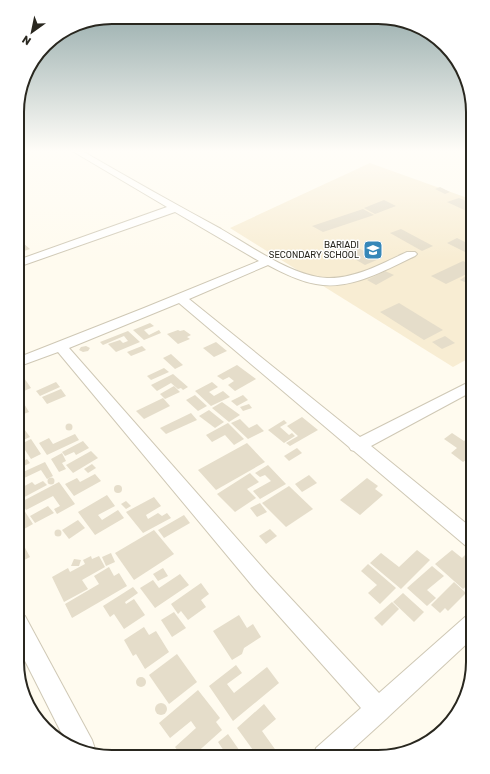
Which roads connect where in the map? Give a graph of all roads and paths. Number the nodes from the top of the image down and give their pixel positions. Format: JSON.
{"nodes":[{"id":1,"x":141,"y":188,"type":"edge"},
{"id":2,"x":175,"y":208,"type":"junction"},
{"id":3,"x":411,"y":254,"type":"dead end"},
{"id":4,"x":268,"y":261,"type":"junction"},
{"id":5,"x":24,"y":262,"type":"edge"},
{"id":6,"x":180,"y":298,"type":"junction"},
{"id":7,"x":60,"y":346,"type":"junction"},
{"id":8,"x":24,"y":360,"type":"edge"},
{"id":9,"x":466,"y":389,"type":"edge"},
{"id":10,"x":357,"y":446,"type":"junction"},
{"id":11,"x":466,"y":534,"type":"edge"},
{"id":12,"x":466,"y":630,"type":"edge"},
{"id":13,"x":24,"y":636,"type":"edge"},
{"id":14,"x":379,"y":710,"type":"junction"},
{"id":15,"x":80,"y":743,"type":"edge"},
{"id":16,"x":333,"y":750,"type":"edge"}],
"edges":[{"from":1,"to":2,"type":"street"},
{"from":2,"to":4,"type":"street"},
{"from":2,"to":5,"type":"street"},
{"from":3,"to":4,"type":"street"},
{"from":4,"to":6,"type":"street"},
{"from":6,"to":7,"type":"street"},
{"from":6,"to":10,"type":"street"},
{"from":7,"to":8,"type":"street"},
{"from":7,"to":14,"type":"street"},
{"from":9,"to":10,"type":"street"},
{"from":10,"to":11,"type":"street"},
{"from":12,"to":14,"type":"street"},
{"from":13,"to":15,"type":"street"},
{"from":14,"to":16,"type":"street"}]}
